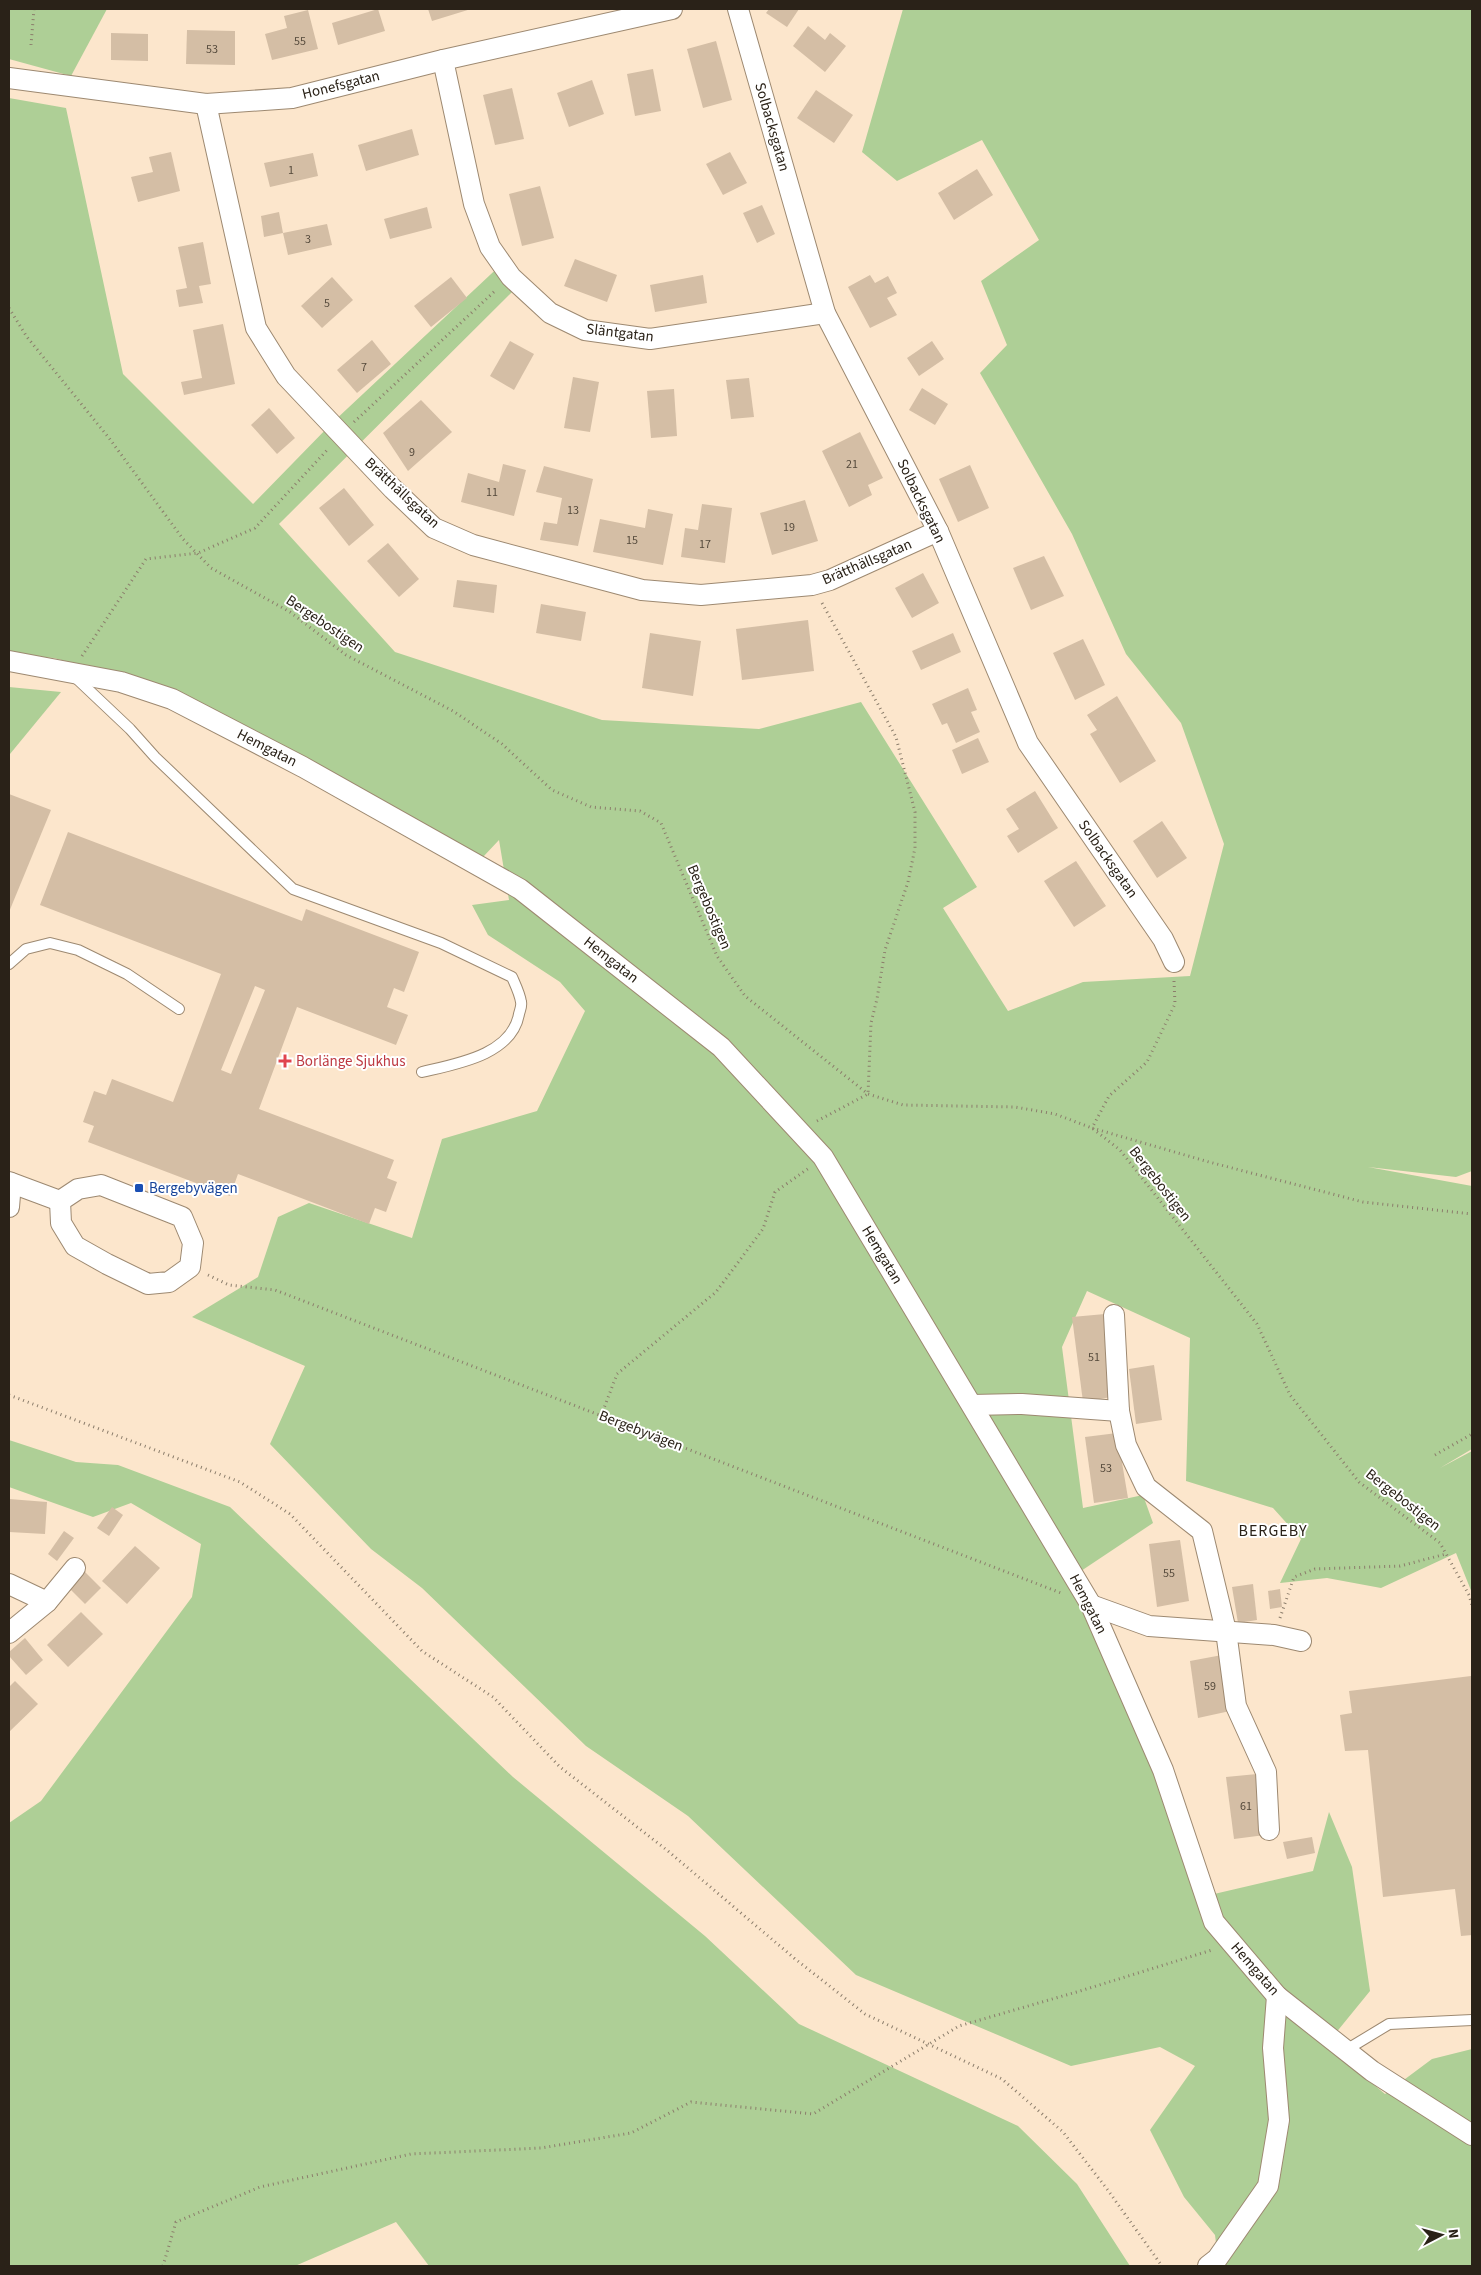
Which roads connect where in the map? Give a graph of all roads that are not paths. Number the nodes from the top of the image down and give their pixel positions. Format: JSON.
{"nodes":[{"id":1,"x":738,"y":9,"type":"edge"},
{"id":2,"x":670,"y":10,"type":"edge"},
{"id":3,"x":442,"y":60,"type":"junction"},
{"id":4,"x":9,"y":78,"type":"edge"},
{"id":5,"x":206,"y":104,"type":"junction"},
{"id":6,"x":825,"y":313,"type":"junction"},
{"id":7,"x":938,"y":531,"type":"junction"},
{"id":8,"x":9,"y":662,"type":"edge"},
{"id":9,"x":71,"y":673,"type":"junction"},
{"id":10,"x":1174,"y":962,"type":"road end"},
{"id":11,"x":9,"y":964,"type":"edge"},
{"id":12,"x":179,"y":1009,"type":"dead end"},
{"id":13,"x":422,"y":1072,"type":"dead end"},
{"id":14,"x":10,"y":1183,"type":"edge"},
{"id":15,"x":60,"y":1201,"type":"junction"},
{"id":16,"x":9,"y":1206,"type":"edge"},
{"id":17,"x":1114,"y":1315,"type":"dead end"},
{"id":18,"x":972,"y":1405,"type":"junction"},
{"id":19,"x":1119,"y":1411,"type":"junction"},
{"id":20,"x":76,"y":1568,"type":"dead end"},
{"id":21,"x":9,"y":1584,"type":"edge"},
{"id":22,"x":47,"y":1602,"type":"junction"},
{"id":23,"x":1091,"y":1605,"type":"junction"},
{"id":24,"x":1226,"y":1631,"type":"junction"},
{"id":25,"x":9,"y":1633,"type":"edge"},
{"id":26,"x":1301,"y":1641,"type":"dead end"},
{"id":27,"x":1269,"y":1830,"type":"dead end"},
{"id":28,"x":1277,"y":1996,"type":"junction"},
{"id":29,"x":1472,"y":2020,"type":"edge"},
{"id":30,"x":1346,"y":2050,"type":"junction"},
{"id":31,"x":1472,"y":2135,"type":"edge"},
{"id":32,"x":1208,"y":2266,"type":"edge"}],
"edges":[{"from":1,"to":6,"type":"street","name":"Solbacksgatan"},
{"from":2,"to":3,"type":"street","name":"Honefsgatan"},
{"from":3,"to":5,"type":"street","name":"Honefsgatan"},
{"from":3,"to":6,"type":"street","name":"Släntgatan"},
{"from":4,"to":5,"type":"street","name":"Honefsgatan"},
{"from":5,"to":7,"type":"street","name":"Brätthällsgatan"},
{"from":6,"to":7,"type":"street","name":"Solbacksgatan"},
{"from":7,"to":10,"type":"street","name":"Solbacksgatan"},
{"from":8,"to":9,"type":"street","name":"Hemgatan"},
{"from":9,"to":13,"type":"lane"},
{"from":9,"to":18,"type":"street","name":"Hemgatan"},
{"from":11,"to":12,"type":"lane"},
{"from":14,"to":15,"type":"street"},
{"from":14,"to":16,"type":"street"},
{"from":15,"to":15,"type":"street"},
{"from":17,"to":19,"type":"street"},
{"from":18,"to":19,"type":"street"},
{"from":18,"to":23,"type":"street","name":"Hemgatan"},
{"from":19,"to":24,"type":"street"},
{"from":20,"to":22,"type":"street"},
{"from":21,"to":22,"type":"street"},
{"from":22,"to":25,"type":"street"},
{"from":23,"to":24,"type":"street"},
{"from":23,"to":28,"type":"street","name":"Hemgatan"},
{"from":24,"to":26,"type":"street"},
{"from":24,"to":27,"type":"street"},
{"from":28,"to":30,"type":"street","name":"Hemgatan"},
{"from":28,"to":32,"type":"street"},
{"from":29,"to":30,"type":"lane"},
{"from":30,"to":31,"type":"street","name":"Hemgatan"}]}
